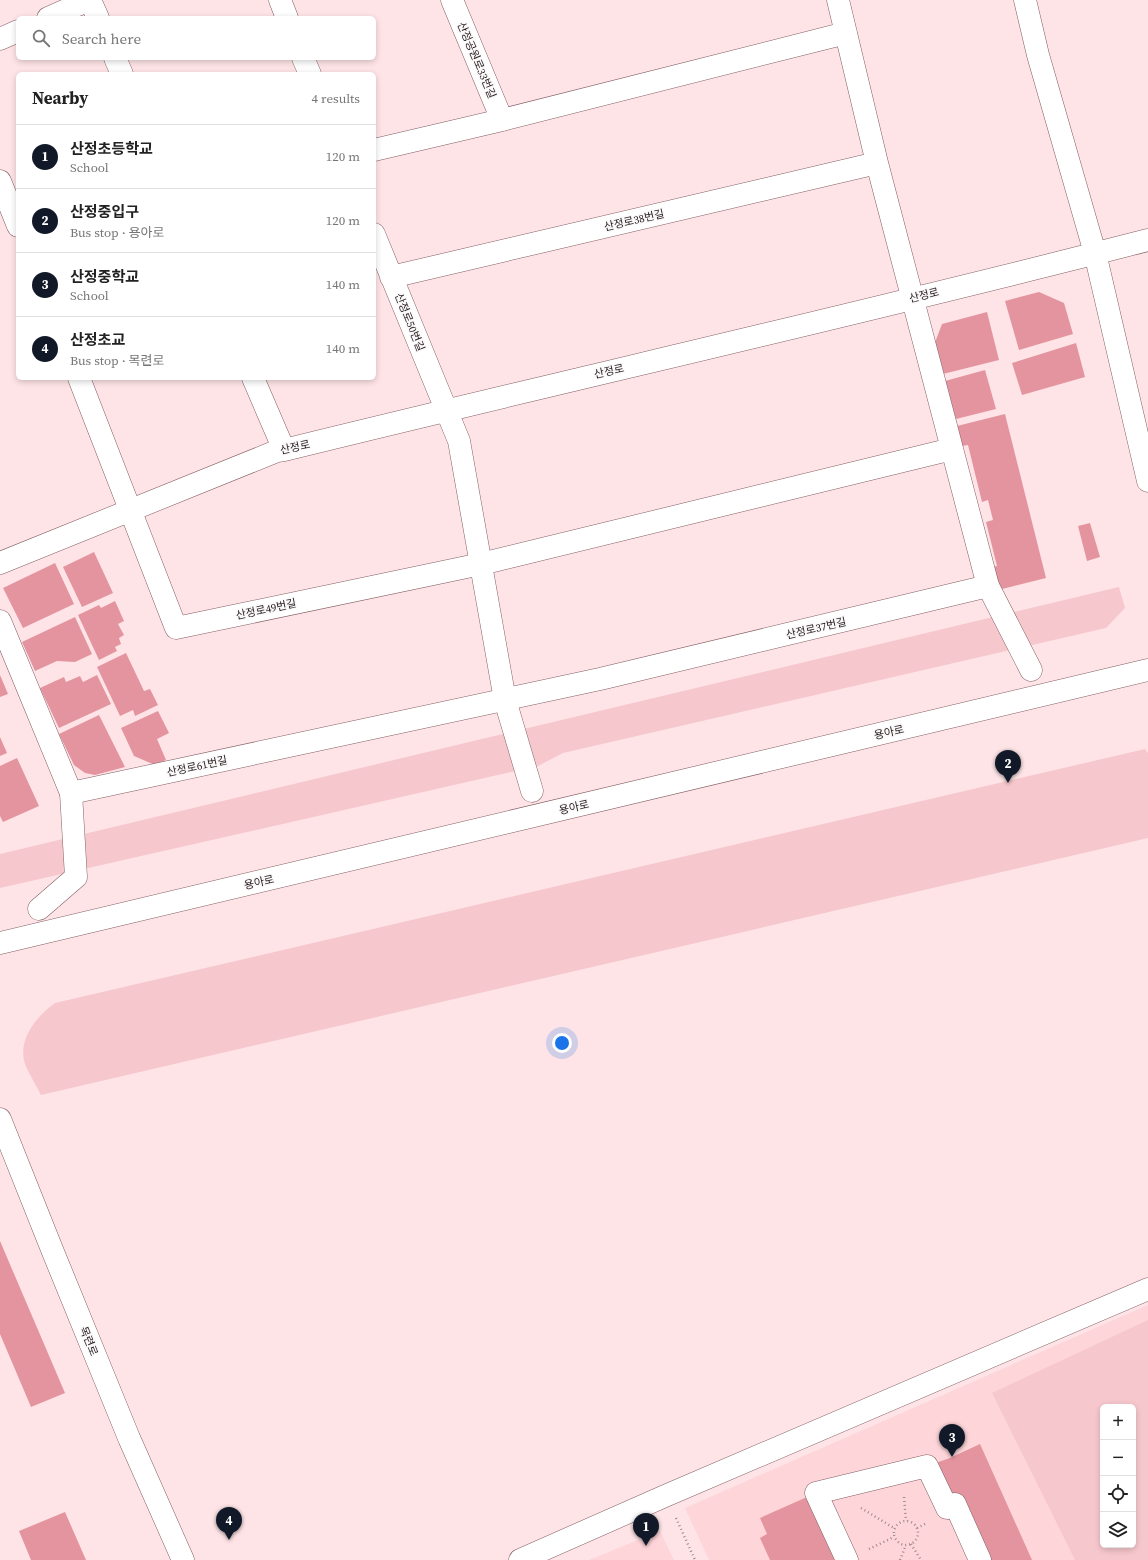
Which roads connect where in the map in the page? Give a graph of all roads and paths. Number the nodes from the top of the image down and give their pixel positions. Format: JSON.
{"nodes":[{"id":1,"x":89,"y":0,"type":"edge"},
{"id":2,"x":280,"y":0,"type":"edge"},
{"id":3,"x":452,"y":0,"type":"edge"},
{"id":4,"x":838,"y":0,"type":"edge"},
{"id":5,"x":1025,"y":0,"type":"edge"},
{"id":6,"x":53,"y":16,"type":"edge"},
{"id":7,"x":97,"y":16,"type":"edge"},
{"id":8,"x":286,"y":16,"type":"edge"},
{"id":9,"x":16,"y":32,"type":"edge"},
{"id":10,"x":846,"y":33,"type":"junction"},
{"id":11,"x":0,"y":39,"type":"edge"},
{"id":12,"x":116,"y":60,"type":"edge"},
{"id":13,"x":304,"y":60,"type":"edge"},
{"id":14,"x":121,"y":72,"type":"edge"},
{"id":15,"x":309,"y":72,"type":"edge"},
{"id":16,"x":502,"y":120,"type":"junction"},
{"id":17,"x":376,"y":150,"type":"edge"},
{"id":18,"x":877,"y":164,"type":"junction"},
{"id":19,"x":0,"y":181,"type":"edge"},
{"id":20,"x":16,"y":221,"type":"edge"},
{"id":21,"x":376,"y":239,"type":"edge"},
{"id":22,"x":1148,"y":240,"type":"edge"},
{"id":23,"x":1095,"y":253,"type":"junction"},
{"id":24,"x":391,"y":277,"type":"junction"},
{"id":25,"x":913,"y":298,"type":"junction"},
{"id":26,"x":79,"y":380,"type":"edge"},
{"id":27,"x":254,"y":380,"type":"edge"},
{"id":28,"x":445,"y":410,"type":"junction"},
{"id":29,"x":952,"y":449,"type":"junction"},
{"id":30,"x":284,"y":450,"type":"junction"},
{"id":31,"x":1148,"y":481,"type":"edge"},
{"id":32,"x":131,"y":510,"type":"junction"},
{"id":33,"x":0,"y":563,"type":"edge"},
{"id":34,"x":481,"y":564,"type":"junction"},
{"id":35,"x":988,"y":586,"type":"junction"},
{"id":36,"x":0,"y":621,"type":"edge"},
{"id":37,"x":1031,"y":670,"type":"dead end"},
{"id":38,"x":1148,"y":670,"type":"edge"},
{"id":39,"x":505,"y":700,"type":"junction"},
{"id":40,"x":532,"y":790,"type":"dead end"},
{"id":41,"x":71,"y":792,"type":"junction"},
{"id":42,"x":39,"y":909,"type":"dead end"},
{"id":43,"x":0,"y":943,"type":"edge"},
{"id":44,"x":0,"y":1119,"type":"edge"},
{"id":45,"x":1148,"y":1289,"type":"edge"},
{"id":46,"x":904,"y":1493,"type":"dead end"},
{"id":47,"x":665,"y":1496,"type":"junction"},
{"id":48,"x":906,"y":1521,"type":"junction"},
{"id":49,"x":894,"y":1537,"type":"junction"},
{"id":50,"x":911,"y":1544,"type":"junction"},
{"id":51,"x":906,"y":1546,"type":"junction"},
{"id":52,"x":855,"y":1556,"type":"edge"},
{"id":53,"x":183,"y":1560,"type":"edge"},
{"id":54,"x":520,"y":1560,"type":"edge"},
{"id":55,"x":695,"y":1560,"type":"edge"},
{"id":56,"x":900,"y":1560,"type":"edge"},
{"id":57,"x":921,"y":1560,"type":"edge"},
{"id":58,"x":980,"y":1560,"type":"edge"}],
"edges":[{"from":1,"to":6,"type":"street"},
{"from":1,"to":7,"type":"street"},
{"from":2,"to":8,"type":"street"},
{"from":3,"to":16,"type":"street","name":"산정공원로33번길"},
{"from":4,"to":10,"type":"street"},
{"from":5,"to":23,"type":"street"},
{"from":9,"to":11,"type":"street"},
{"from":10,"to":16,"type":"street"},
{"from":10,"to":18,"type":"street"},
{"from":12,"to":14,"type":"street"},
{"from":13,"to":15,"type":"street"},
{"from":16,"to":17,"type":"street"},
{"from":18,"to":24,"type":"street","name":"산정로38번길"},
{"from":18,"to":25,"type":"street"},
{"from":19,"to":20,"type":"street"},
{"from":21,"to":24,"type":"street","name":"산정로50번길"},
{"from":22,"to":23,"type":"street","name":"산정로"},
{"from":23,"to":25,"type":"street","name":"산정로"},
{"from":23,"to":31,"type":"street"},
{"from":24,"to":28,"type":"street","name":"산정로50번길"},
{"from":25,"to":28,"type":"street","name":"산정로"},
{"from":25,"to":29,"type":"street"},
{"from":26,"to":32,"type":"street"},
{"from":27,"to":30,"type":"street"},
{"from":28,"to":30,"type":"street","name":"산정로"},
{"from":28,"to":34,"type":"street"},
{"from":29,"to":34,"type":"street"},
{"from":29,"to":35,"type":"street"},
{"from":30,"to":32,"type":"street","name":"산정로"},
{"from":32,"to":33,"type":"street","name":"산정로"},
{"from":32,"to":34,"type":"street","name":"산정로49번길"},
{"from":34,"to":39,"type":"street"},
{"from":35,"to":37,"type":"street"},
{"from":35,"to":39,"type":"street","name":"산정로37번길"},
{"from":36,"to":41,"type":"street"},
{"from":38,"to":43,"type":"street","name":"용아로"},
{"from":39,"to":40,"type":"street"},
{"from":39,"to":41,"type":"street","name":"산정로61번길"},
{"from":41,"to":42,"type":"street"},
{"from":44,"to":53,"type":"street","name":"목련로"},
{"from":45,"to":47,"type":"street"},
{"from":46,"to":48,"type":"path"},
{"from":47,"to":54,"type":"street"},
{"from":47,"to":55,"type":"path"},
{"from":48,"to":49,"type":"path"},
{"from":48,"to":50,"type":"path"},
{"from":49,"to":51,"type":"path"},
{"from":49,"to":52,"type":"path"},
{"from":50,"to":51,"type":"path"},
{"from":50,"to":57,"type":"path"},
{"from":51,"to":56,"type":"path"},
{"from":52,"to":58,"type":"street"}]}
